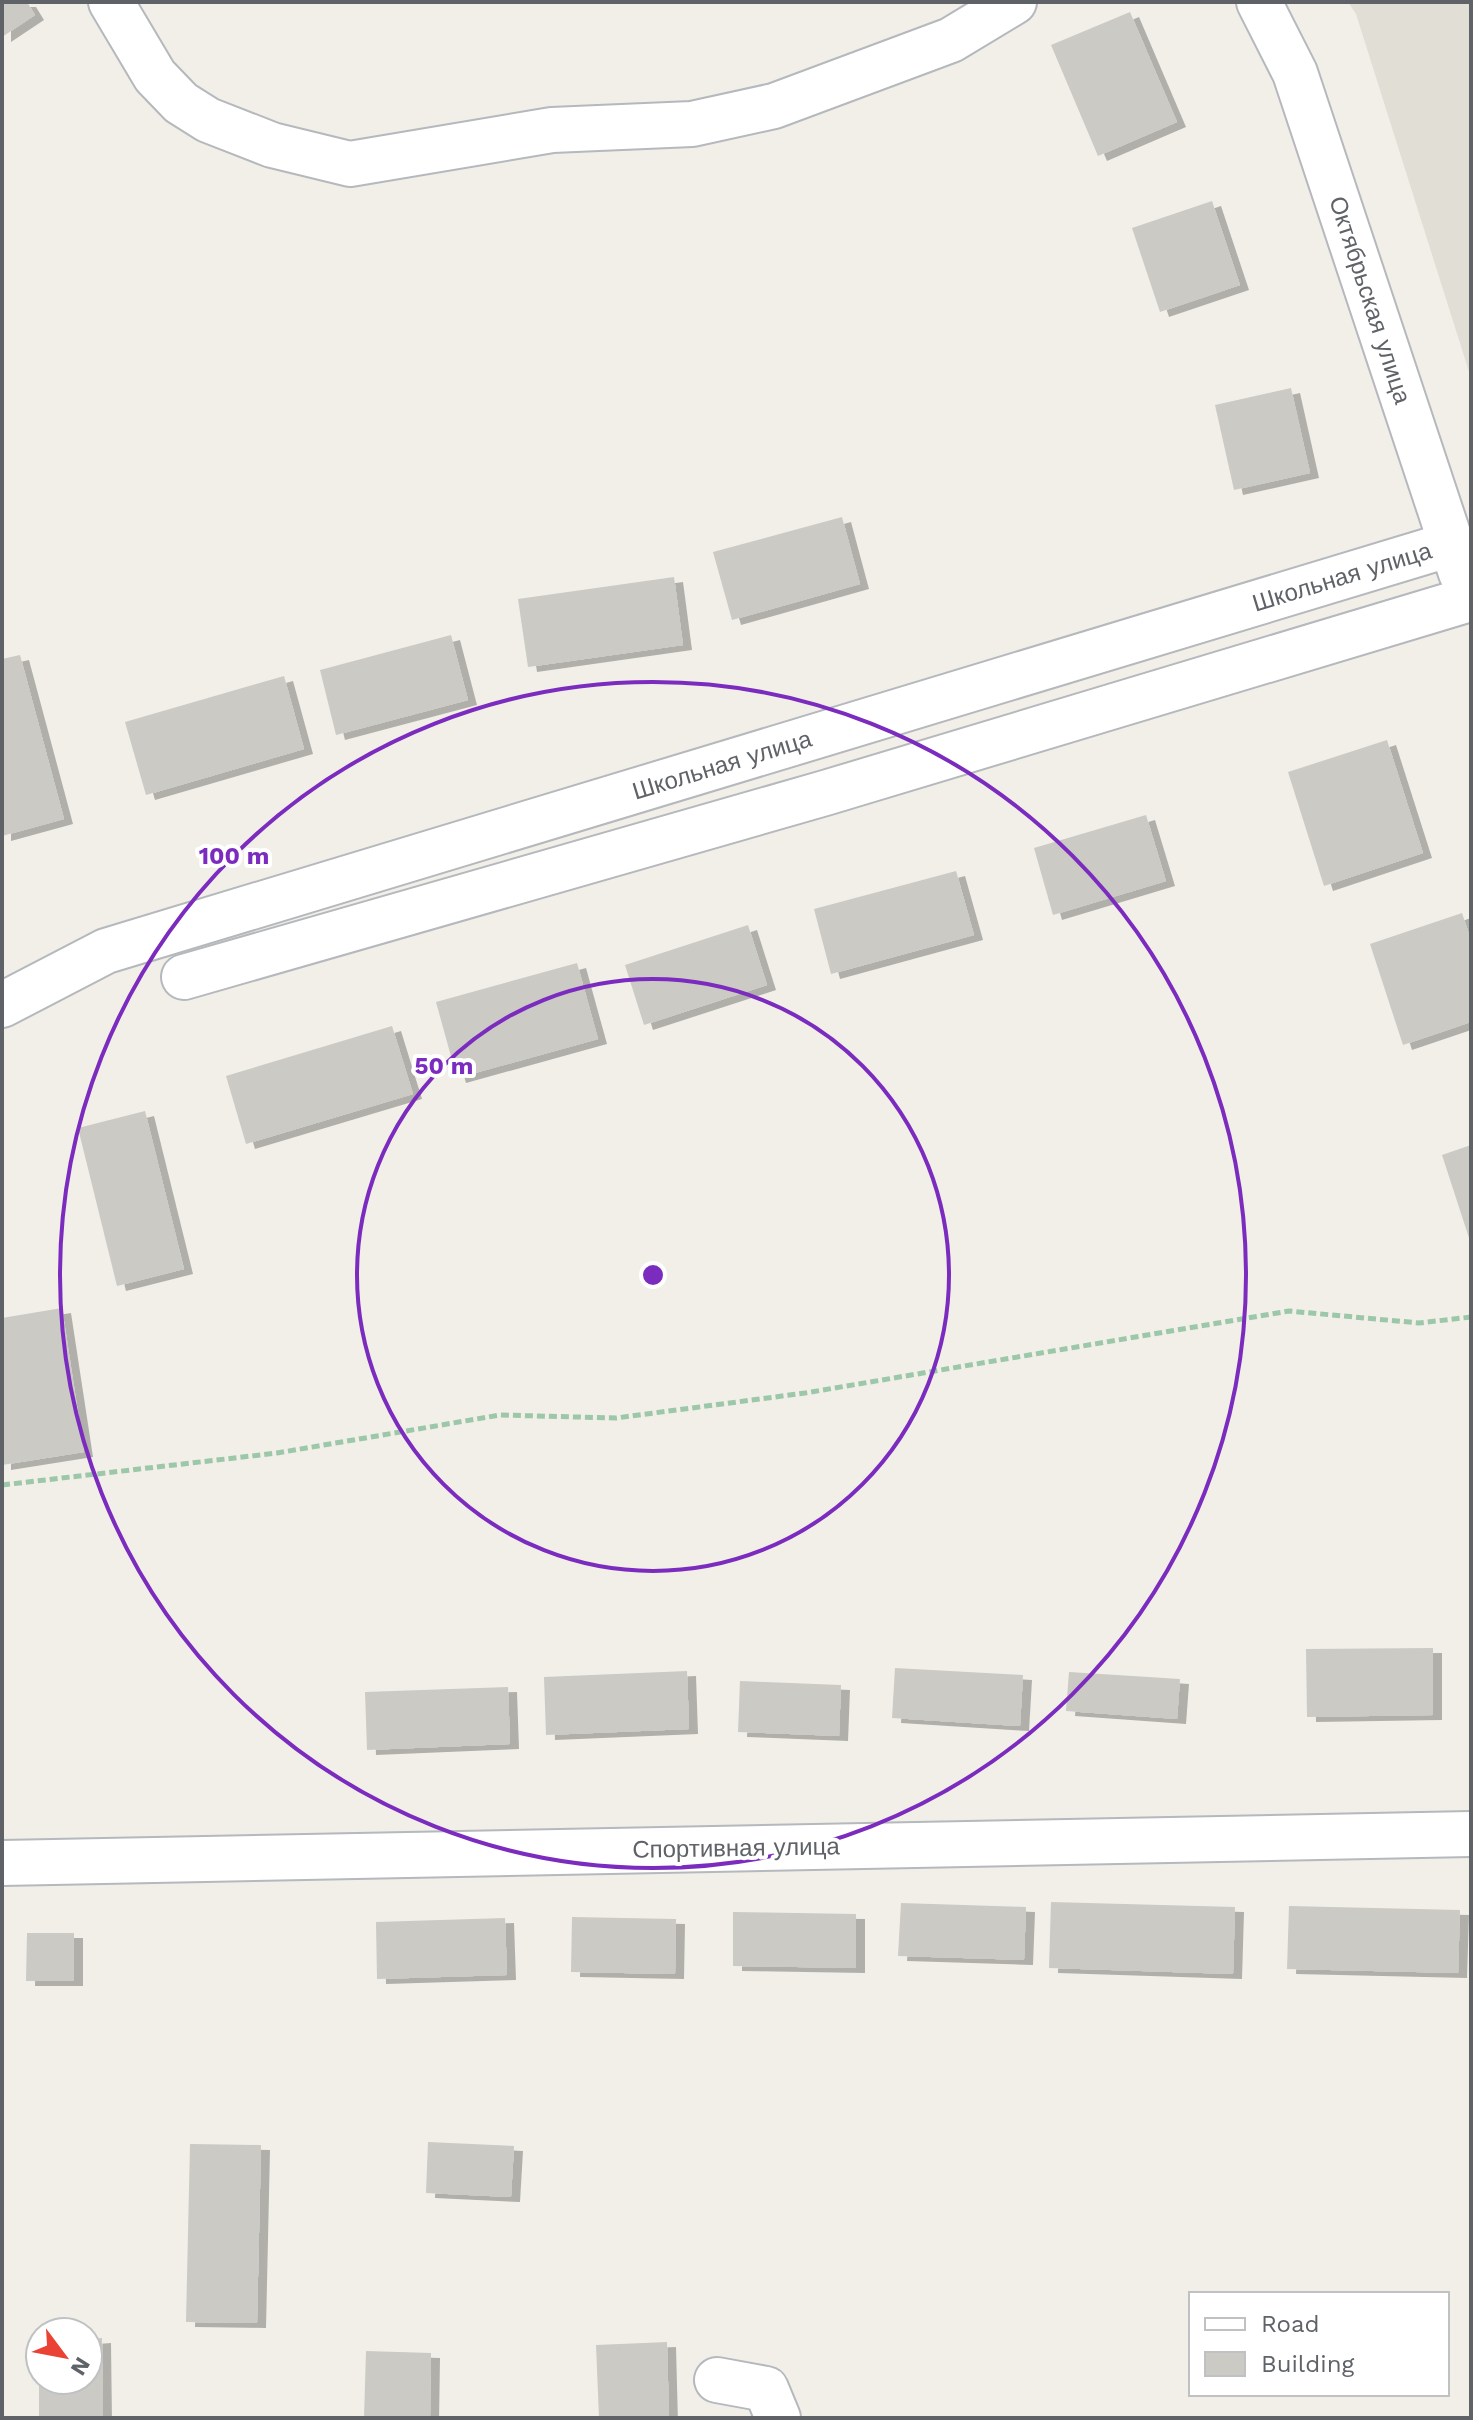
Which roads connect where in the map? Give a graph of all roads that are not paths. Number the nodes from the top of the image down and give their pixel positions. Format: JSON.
{"nodes":[{"id":1,"x":111,"y":2,"type":"edge"},
{"id":2,"x":1014,"y":2,"type":"edge"},
{"id":3,"x":1259,"y":2,"type":"edge"},
{"id":4,"x":1451,"y":544,"type":"junction"},
{"id":5,"x":1470,"y":600,"type":"edge"},
{"id":6,"x":184,"y":977,"type":"dead end"},
{"id":7,"x":2,"y":1005,"type":"edge"},
{"id":8,"x":1471,"y":1834,"type":"edge"},
{"id":9,"x":2,"y":1863,"type":"edge"},
{"id":10,"x":717,"y":2380,"type":"dead end"},
{"id":11,"x":778,"y":2418,"type":"edge"}],
"edges":[{"from":1,"to":2,"type":"street"},
{"from":3,"to":4,"type":"street","name":"Октябрьская улица"},
{"from":4,"to":5,"type":"street","name":"Октябрьская улица"},
{"from":4,"to":7,"type":"street","name":"Школьная улица"},
{"from":5,"to":6,"type":"street"},
{"from":8,"to":9,"type":"street","name":"Спортивная улица"},
{"from":10,"to":11,"type":"street"}]}
